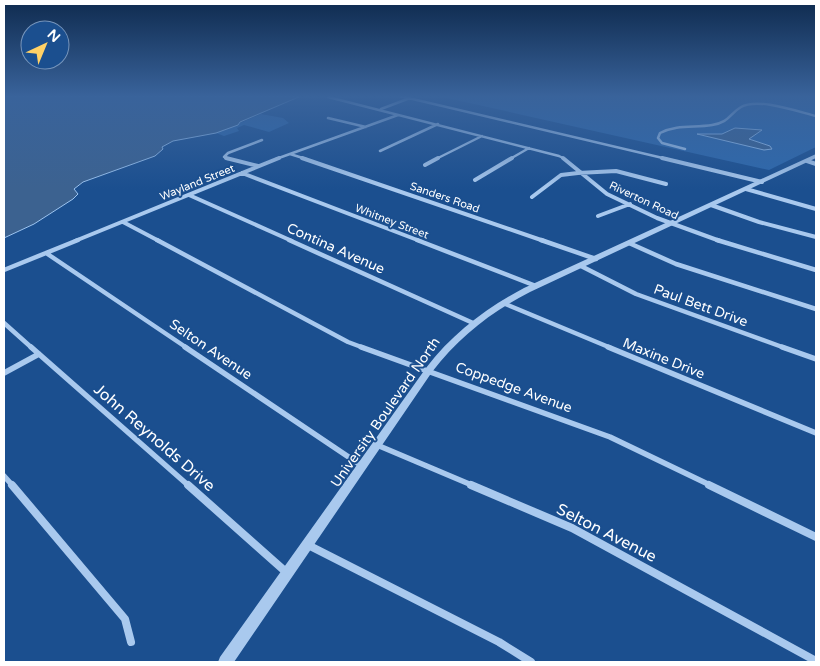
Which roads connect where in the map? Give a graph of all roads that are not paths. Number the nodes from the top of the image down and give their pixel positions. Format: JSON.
{"nodes":[{"id":1,"x":363,"y":127,"type":"edge"},
{"id":2,"x":431,"y":127,"type":"edge"},
{"id":3,"x":449,"y":127,"type":"edge"},
{"id":4,"x":532,"y":127,"type":"edge"},
{"id":5,"x":689,"y":127,"type":"edge"},
{"id":6,"x":367,"y":128,"type":"joint"},
{"id":7,"x":482,"y":136,"type":"junction"},
{"id":8,"x":262,"y":140,"type":"dead end"},
{"id":9,"x":528,"y":148,"type":"junction"},
{"id":10,"x":685,"y":149,"type":"dead end"},
{"id":11,"x":380,"y":151,"type":"dead end"},
{"id":12,"x":289,"y":154,"type":"junction"},
{"id":13,"x":816,"y":156,"type":"edge"},
{"id":14,"x":812,"y":162,"type":"edge"},
{"id":15,"x":425,"y":165,"type":"dead end"},
{"id":16,"x":259,"y":166,"type":"junction"},
{"id":17,"x":242,"y":173,"type":"junction"},
{"id":18,"x":582,"y":173,"type":"junction"},
{"id":19,"x":475,"y":180,"type":"dead end"},
{"id":20,"x":762,"y":182,"type":"junction"},
{"id":21,"x":666,"y":184,"type":"dead end"},
{"id":22,"x":746,"y":189,"type":"junction"},
{"id":23,"x":189,"y":195,"type":"junction"},
{"id":24,"x":532,"y":197,"type":"dead end"},
{"id":25,"x":630,"y":204,"type":"junction"},
{"id":26,"x":711,"y":205,"type":"junction"},
{"id":27,"x":816,"y":209,"type":"edge"},
{"id":28,"x":598,"y":216,"type":"dead end"},
{"id":29,"x":123,"y":222,"type":"junction"},
{"id":30,"x":673,"y":223,"type":"junction"},
{"id":31,"x":816,"y":237,"type":"edge"},
{"id":32,"x":630,"y":243,"type":"junction"},
{"id":33,"x":46,"y":253,"type":"junction"},
{"id":34,"x":596,"y":259,"type":"junction"},
{"id":35,"x":581,"y":266,"type":"junction"},
{"id":36,"x":4,"y":270,"type":"edge"},
{"id":37,"x":816,"y":270,"type":"edge"},
{"id":38,"x":536,"y":286,"type":"junction"},
{"id":39,"x":503,"y":303,"type":"junction"},
{"id":40,"x":816,"y":309,"type":"edge"},
{"id":41,"x":4,"y":323,"type":"edge"},
{"id":42,"x":473,"y":323,"type":"junction"},
{"id":43,"x":39,"y":354,"type":"junction"},
{"id":44,"x":816,"y":359,"type":"edge"},
{"id":45,"x":429,"y":370,"type":"junction"},
{"id":46,"x":4,"y":373,"type":"edge"},
{"id":47,"x":816,"y":433,"type":"edge"},
{"id":48,"x":377,"y":445,"type":"junction"},
{"id":49,"x":362,"y":466,"type":"junction"},
{"id":50,"x":4,"y":476,"type":"edge"},
{"id":51,"x":816,"y":537,"type":"edge"},
{"id":52,"x":308,"y":545,"type":"junction"},
{"id":53,"x":288,"y":573,"type":"junction"},
{"id":54,"x":131,"y":642,"type":"dead end"},
{"id":55,"x":816,"y":661,"type":"edge"},
{"id":56,"x":225,"y":662,"type":"edge"},
{"id":57,"x":531,"y":662,"type":"edge"}],
"edges":[{"from":1,"to":6,"type":"street"},
{"from":2,"to":11,"type":"street"},
{"from":3,"to":7,"type":"street","name":"Riverton Road"},
{"from":4,"to":20,"type":"street"},
{"from":5,"to":10,"type":"street"},
{"from":6,"to":12,"type":"street","name":"Wayland Street"},
{"from":7,"to":9,"type":"street","name":"Riverton Road"},
{"from":7,"to":15,"type":"street"},
{"from":8,"to":16,"type":"street"},
{"from":9,"to":18,"type":"street","name":"Riverton Road"},
{"from":9,"to":19,"type":"street"},
{"from":12,"to":16,"type":"street","name":"Wayland Street"},
{"from":12,"to":34,"type":"street","name":"Sanders Road"},
{"from":13,"to":14,"type":"street","name":"University Boulevard North"},
{"from":14,"to":20,"type":"street","name":"University Boulevard North"},
{"from":16,"to":17,"type":"street","name":"Wayland Street"},
{"from":17,"to":23,"type":"street","name":"Wayland Street"},
{"from":17,"to":38,"type":"street","name":"Whitney Street"},
{"from":18,"to":21,"type":"street"},
{"from":18,"to":24,"type":"street"},
{"from":18,"to":25,"type":"street","name":"Riverton Road"},
{"from":20,"to":22,"type":"street","name":"University Boulevard North"},
{"from":22,"to":26,"type":"street","name":"University Boulevard North"},
{"from":22,"to":27,"type":"street"},
{"from":23,"to":29,"type":"street","name":"Wayland Street"},
{"from":23,"to":42,"type":"street","name":"Contina Avenue"},
{"from":25,"to":28,"type":"street"},
{"from":25,"to":30,"type":"street","name":"Riverton Road"},
{"from":26,"to":30,"type":"street","name":"University Boulevard North"},
{"from":26,"to":31,"type":"street"},
{"from":29,"to":33,"type":"street","name":"Wayland Street"},
{"from":29,"to":45,"type":"street","name":"Coppedge Avenue"},
{"from":30,"to":32,"type":"street","name":"University Boulevard North"},
{"from":30,"to":37,"type":"street","name":"Riverton Road"},
{"from":32,"to":34,"type":"street","name":"University Boulevard North"},
{"from":32,"to":40,"type":"street"},
{"from":33,"to":36,"type":"street","name":"Wayland Street"},
{"from":33,"to":49,"type":"street","name":"Selton Avenue"},
{"from":34,"to":35,"type":"street","name":"University Boulevard North"},
{"from":35,"to":38,"type":"street","name":"University Boulevard North"},
{"from":35,"to":44,"type":"street","name":"Paul Bett Drive"},
{"from":38,"to":39,"type":"street","name":"University Boulevard North"},
{"from":39,"to":42,"type":"street","name":"University Boulevard North"},
{"from":39,"to":47,"type":"street","name":"Maxine Drive"},
{"from":41,"to":43,"type":"street","name":"John Reynolds Drive"},
{"from":42,"to":45,"type":"street","name":"University Boulevard North"},
{"from":43,"to":46,"type":"street"},
{"from":43,"to":53,"type":"street","name":"John Reynolds Drive"},
{"from":45,"to":48,"type":"street","name":"University Boulevard North"},
{"from":45,"to":51,"type":"street","name":"Coppedge Avenue"},
{"from":48,"to":49,"type":"street","name":"University Boulevard North"},
{"from":48,"to":55,"type":"street","name":"Selton Avenue"},
{"from":49,"to":52,"type":"street","name":"University Boulevard North"},
{"from":50,"to":54,"type":"street"},
{"from":52,"to":53,"type":"street","name":"University Boulevard North"},
{"from":52,"to":57,"type":"street"},
{"from":53,"to":56,"type":"street","name":"University Boulevard North"}]}
